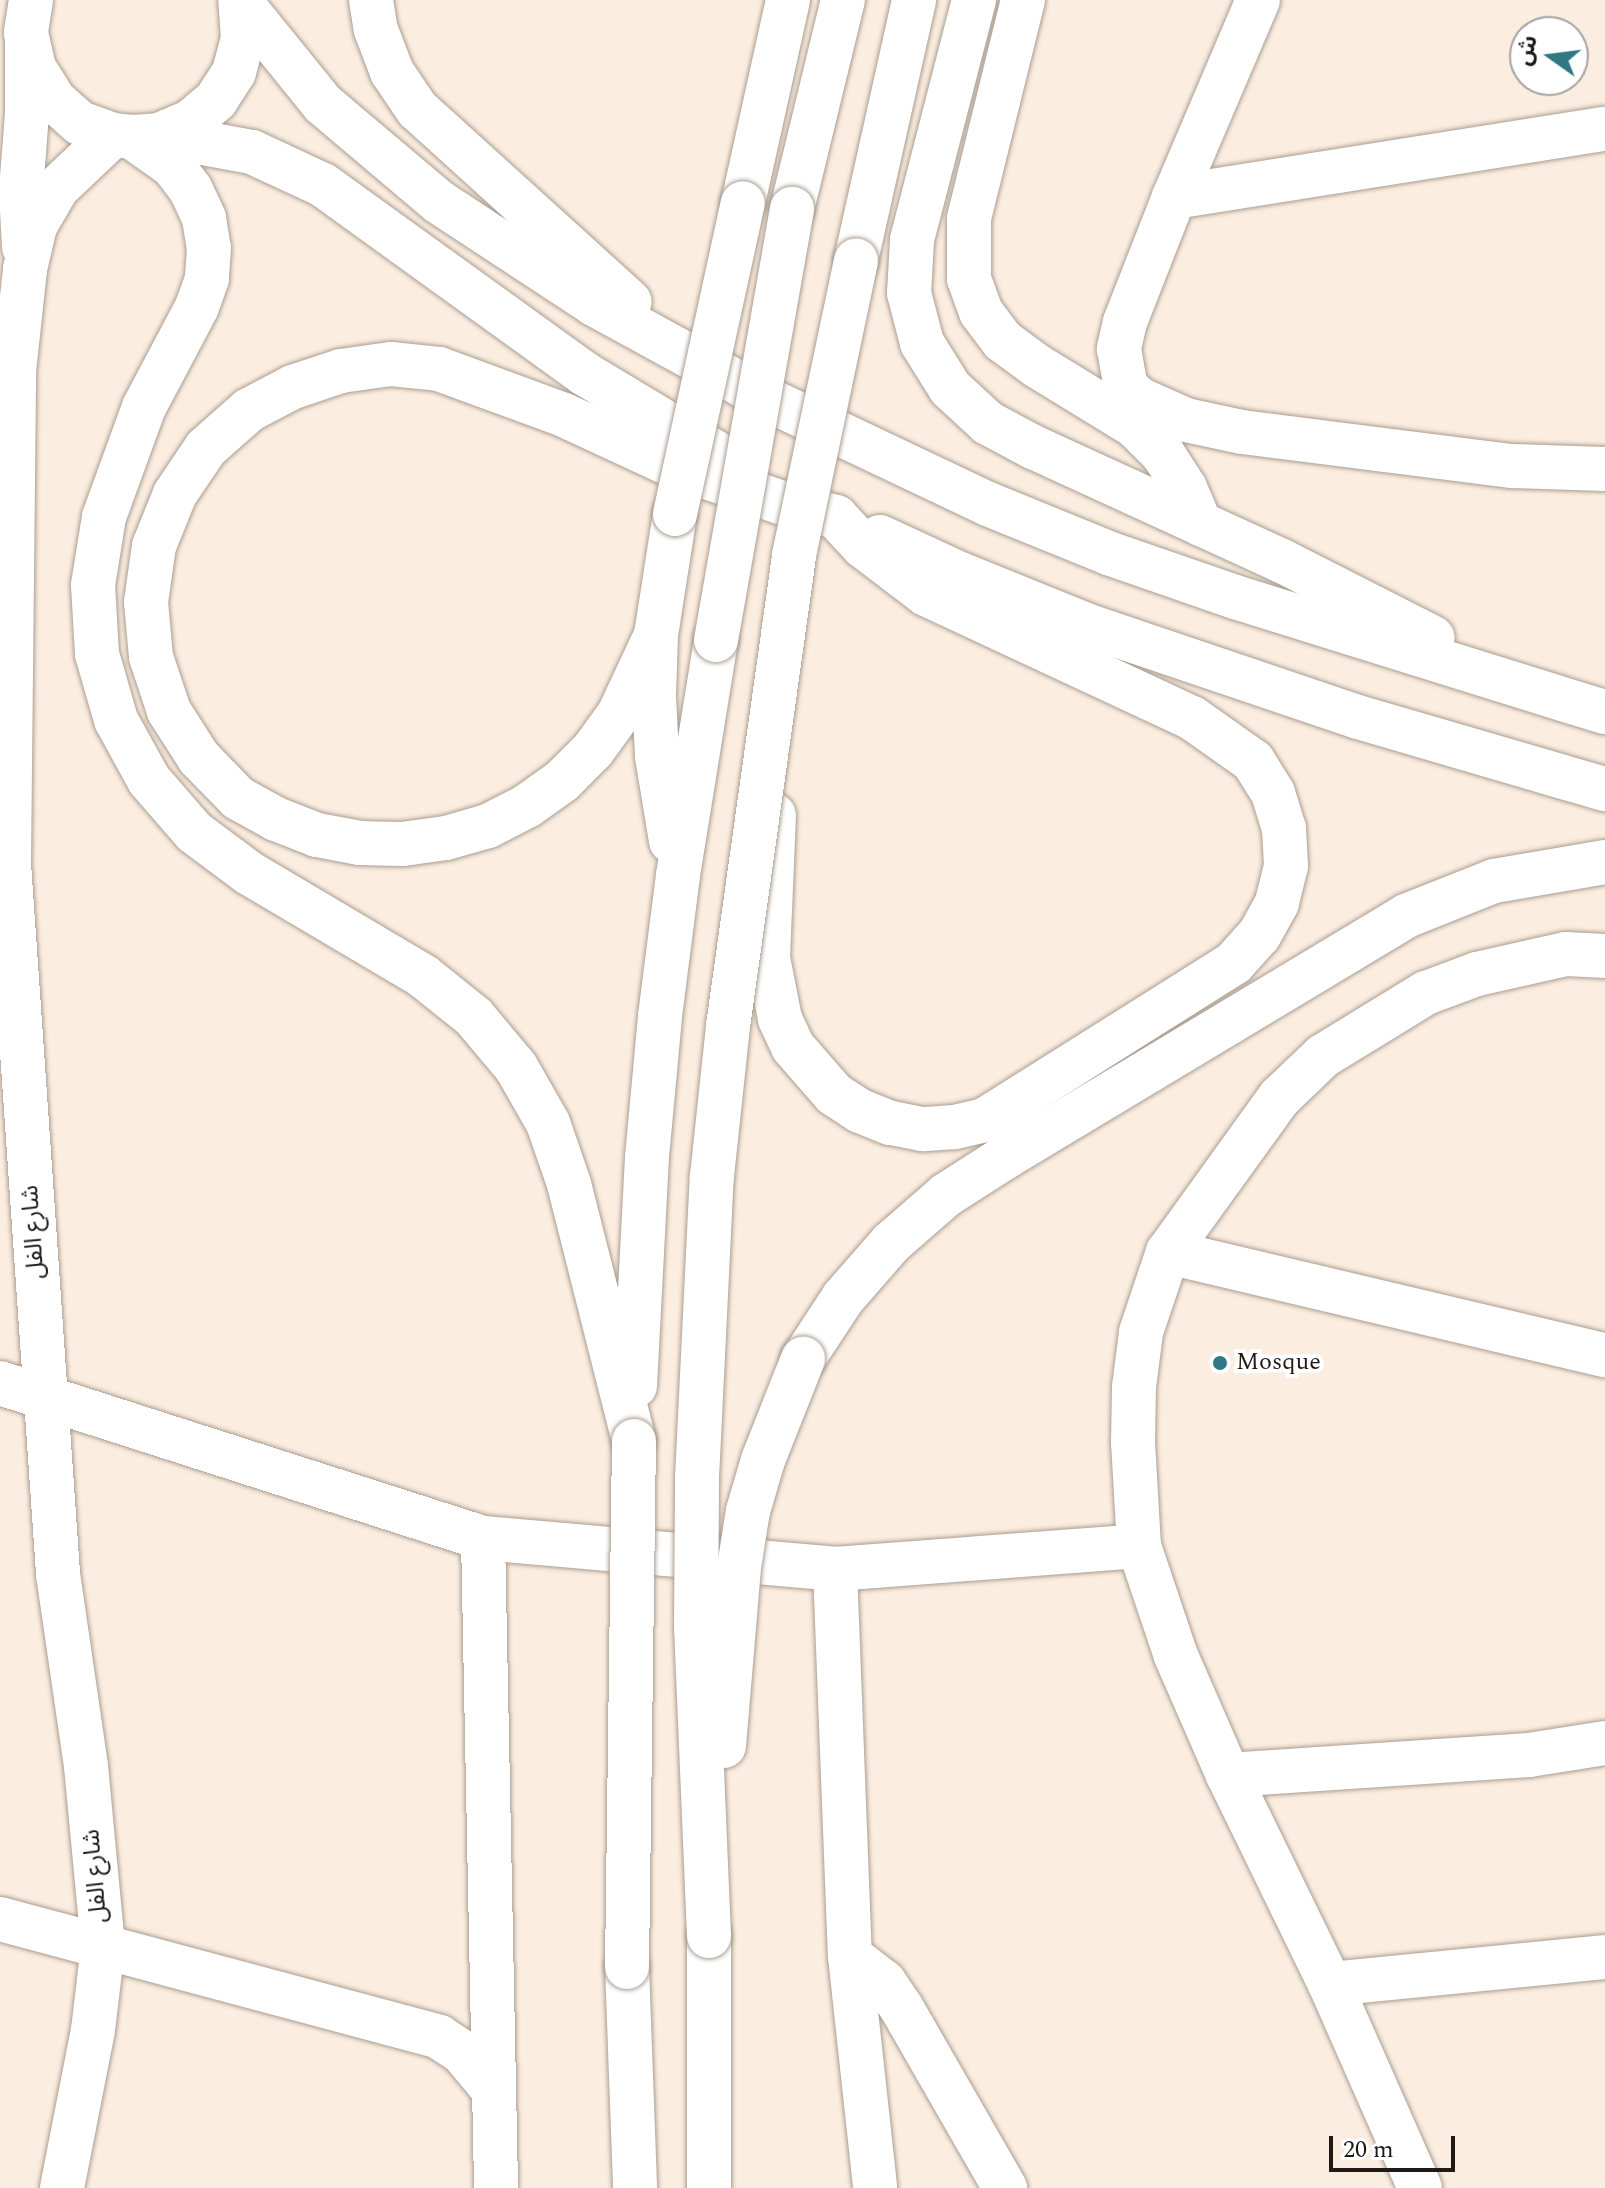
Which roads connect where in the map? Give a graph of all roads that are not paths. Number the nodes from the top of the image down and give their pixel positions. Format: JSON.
{"nodes":[{"id":1,"x":371,"y":0,"type":"edge"},
{"id":2,"x":788,"y":0,"type":"edge"},
{"id":3,"x":843,"y":0,"type":"edge"},
{"id":4,"x":914,"y":0,"type":"edge"},
{"id":5,"x":974,"y":0,"type":"edge"},
{"id":6,"x":1023,"y":0,"type":"edge"},
{"id":7,"x":1258,"y":0,"type":"edge"},
{"id":8,"x":241,"y":2,"type":"edge"},
{"id":9,"x":28,"y":16,"type":"edge"},
{"id":10,"x":1605,"y":129,"type":"edge"},
{"id":11,"x":135,"y":136,"type":"junction"},
{"id":12,"x":1174,"y":197,"type":"junction"},
{"id":13,"x":25,"y":269,"type":"junction"},
{"id":14,"x":675,"y":351,"type":"junction"},
{"id":15,"x":7,"y":369,"type":"edge"},
{"id":16,"x":1605,"y":469,"type":"edge"},
{"id":17,"x":836,"y":517,"type":"junction"},
{"id":18,"x":1200,"y":524,"type":"junction"},
{"id":19,"x":656,"y":635,"type":"junction"},
{"id":20,"x":780,"y":653,"type":"junction"},
{"id":21,"x":1523,"y":687,"type":"junction"},
{"id":22,"x":1605,"y":712,"type":"edge"},
{"id":23,"x":1605,"y":789,"type":"edge"},
{"id":24,"x":4,"y":862,"type":"edge"},
{"id":25,"x":1605,"y":862,"type":"edge"},
{"id":26,"x":678,"y":875,"type":"junction"},
{"id":27,"x":1605,"y":956,"type":"edge"},
{"id":28,"x":1168,"y":1252,"type":"junction"},
{"id":29,"x":1605,"y":1355,"type":"edge"},
{"id":30,"x":0,"y":1383,"type":"edge"},
{"id":31,"x":45,"y":1396,"type":"junction"},
{"id":32,"x":634,"y":1441,"type":"junction"},
{"id":33,"x":483,"y":1538,"type":"junction"},
{"id":34,"x":1139,"y":1546,"type":"junction"},
{"id":35,"x":835,"y":1569,"type":"junction"},
{"id":36,"x":1605,"y":1743,"type":"edge"},
{"id":37,"x":1228,"y":1775,"type":"junction"},
{"id":38,"x":0,"y":1919,"type":"edge"},
{"id":39,"x":709,"y":1936,"type":"junction"},
{"id":40,"x":103,"y":1946,"type":"junction"},
{"id":41,"x":850,"y":1956,"type":"junction"},
{"id":42,"x":1605,"y":1957,"type":"edge"},
{"id":43,"x":1330,"y":1984,"type":"junction"},
{"id":44,"x":492,"y":2088,"type":"junction"},
{"id":45,"x":62,"y":2188,"type":"edge"},
{"id":46,"x":496,"y":2188,"type":"edge"},
{"id":47,"x":635,"y":2188,"type":"edge"},
{"id":48,"x":709,"y":2188,"type":"edge"},
{"id":49,"x":875,"y":2188,"type":"edge"},
{"id":50,"x":1005,"y":2188,"type":"edge"},
{"id":51,"x":1420,"y":2188,"type":"edge"}],
"edges":[{"from":1,"to":14,"type":"main road"},
{"from":2,"to":19,"type":"main road","bridge":true},
{"from":3,"to":26,"type":"main road","bridge":true},
{"from":4,"to":20,"type":"main road","bridge":true},
{"from":5,"to":18,"type":"main road"},
{"from":6,"to":18,"type":"main road"},
{"from":7,"to":12,"type":"main road"},
{"from":8,"to":11,"type":"main road"},
{"from":8,"to":14,"type":"main road"},
{"from":9,"to":11,"type":"main road"},
{"from":9,"to":13,"type":"main road"},
{"from":10,"to":12,"type":"main road"},
{"from":11,"to":13,"type":"main road"},
{"from":11,"to":17,"type":"main road"},
{"from":11,"to":32,"type":"main road"},
{"from":12,"to":16,"type":"main road"},
{"from":13,"to":15,"type":"main road","name":"شارع الفل"},
{"from":14,"to":21,"type":"main road"},
{"from":15,"to":24,"type":"main road","name":"شارع الفل"},
{"from":17,"to":19,"type":"main road"},
{"from":17,"to":20,"type":"main road"},
{"from":17,"to":23,"type":"main road"},
{"from":18,"to":21,"type":"main road"},
{"from":19,"to":26,"type":"main road"},
{"from":20,"to":39,"type":"main road","bridge":true},
{"from":21,"to":22,"type":"main road"},
{"from":24,"to":31,"type":"main road","name":"شارع الفل"},
{"from":25,"to":39,"type":"main road","bridge":true},
{"from":26,"to":32,"type":"main road"},
{"from":27,"to":28,"type":"main road"},
{"from":28,"to":29,"type":"main road"},
{"from":28,"to":34,"type":"main road"},
{"from":30,"to":31,"type":"main road"},
{"from":31,"to":33,"type":"main road"},
{"from":31,"to":40,"type":"main road","name":"شارع الفل"},
{"from":32,"to":47,"type":"main road","bridge":true},
{"from":33,"to":35,"type":"main road"},
{"from":33,"to":44,"type":"main road"},
{"from":34,"to":35,"type":"main road"},
{"from":34,"to":37,"type":"main road"},
{"from":35,"to":41,"type":"main road"},
{"from":36,"to":37,"type":"main road"},
{"from":37,"to":43,"type":"main road"},
{"from":38,"to":40,"type":"main road"},
{"from":39,"to":48,"type":"main road"},
{"from":40,"to":44,"type":"main road"},
{"from":40,"to":45,"type":"main road","name":"شارع الفل"},
{"from":41,"to":49,"type":"main road"},
{"from":41,"to":50,"type":"main road"},
{"from":42,"to":43,"type":"main road"},
{"from":43,"to":51,"type":"main road"},
{"from":44,"to":46,"type":"main road"}]}
